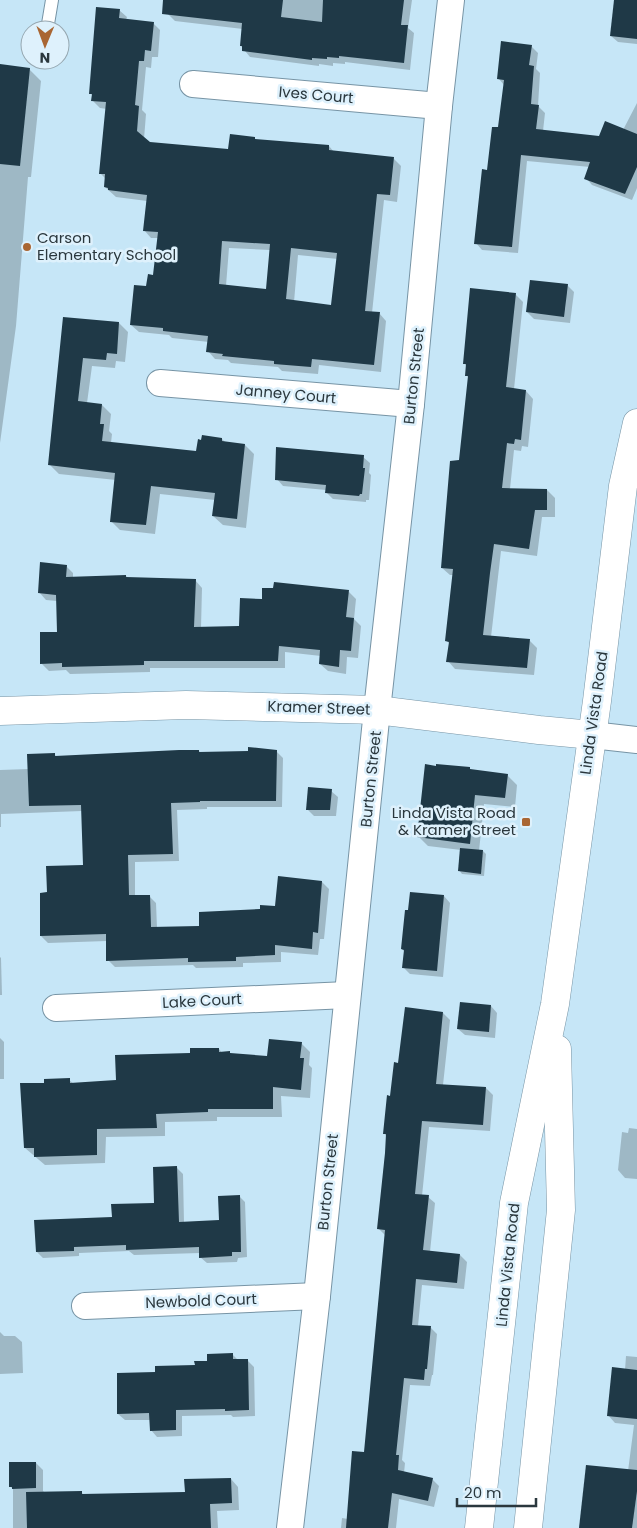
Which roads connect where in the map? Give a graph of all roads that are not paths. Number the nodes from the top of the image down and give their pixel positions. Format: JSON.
{"nodes":[{"id":1,"x":52,"y":0,"type":"edge"},
{"id":2,"x":451,"y":0,"type":"edge"},
{"id":3,"x":49,"y":20,"type":"edge"},
{"id":4,"x":193,"y":84,"type":"dead end"},
{"id":5,"x":439,"y":106,"type":"junction"},
{"id":6,"x":160,"y":383,"type":"dead end"},
{"id":7,"x":411,"y":404,"type":"junction"},
{"id":8,"x":637,"y":423,"type":"edge"},
{"id":9,"x":378,"y":710,"type":"junction"},
{"id":10,"x":0,"y":711,"type":"edge"},
{"id":11,"x":592,"y":735,"type":"junction"},
{"id":12,"x":637,"y":740,"type":"edge"},
{"id":13,"x":347,"y":995,"type":"junction"},
{"id":14,"x":556,"y":1004,"type":"junction"},
{"id":15,"x":56,"y":1008,"type":"dead end"},
{"id":16,"x":316,"y":1296,"type":"junction"},
{"id":17,"x":85,"y":1306,"type":"dead end"},
{"id":18,"x":290,"y":1528,"type":"edge"},
{"id":19,"x":479,"y":1528,"type":"edge"},
{"id":20,"x":528,"y":1528,"type":"edge"}],
"edges":[{"from":1,"to":3,"type":"lane"},
{"from":2,"to":5,"type":"street","name":"Burton Street"},
{"from":4,"to":5,"type":"street","name":"Ives Court"},
{"from":5,"to":7,"type":"street","name":"Burton Street"},
{"from":6,"to":7,"type":"street","name":"Janney Court"},
{"from":7,"to":9,"type":"street","name":"Burton Street"},
{"from":8,"to":11,"type":"main road","name":"Linda Vista Road"},
{"from":9,"to":10,"type":"main road","name":"Kramer Street"},
{"from":9,"to":11,"type":"main road","name":"Kramer Street"},
{"from":9,"to":13,"type":"street","name":"Burton Street"},
{"from":11,"to":12,"type":"street","name":"Kramer Street"},
{"from":11,"to":14,"type":"main road","name":"Linda Vista Road"},
{"from":13,"to":15,"type":"street","name":"Lake Court"},
{"from":13,"to":16,"type":"street","name":"Burton Street"},
{"from":14,"to":19,"type":"main road","name":"Linda Vista Road"},
{"from":14,"to":20,"type":"main road","name":"Linda Vista Road"},
{"from":16,"to":17,"type":"street","name":"Newbold Court"},
{"from":16,"to":18,"type":"street","name":"Burton Street"}]}
